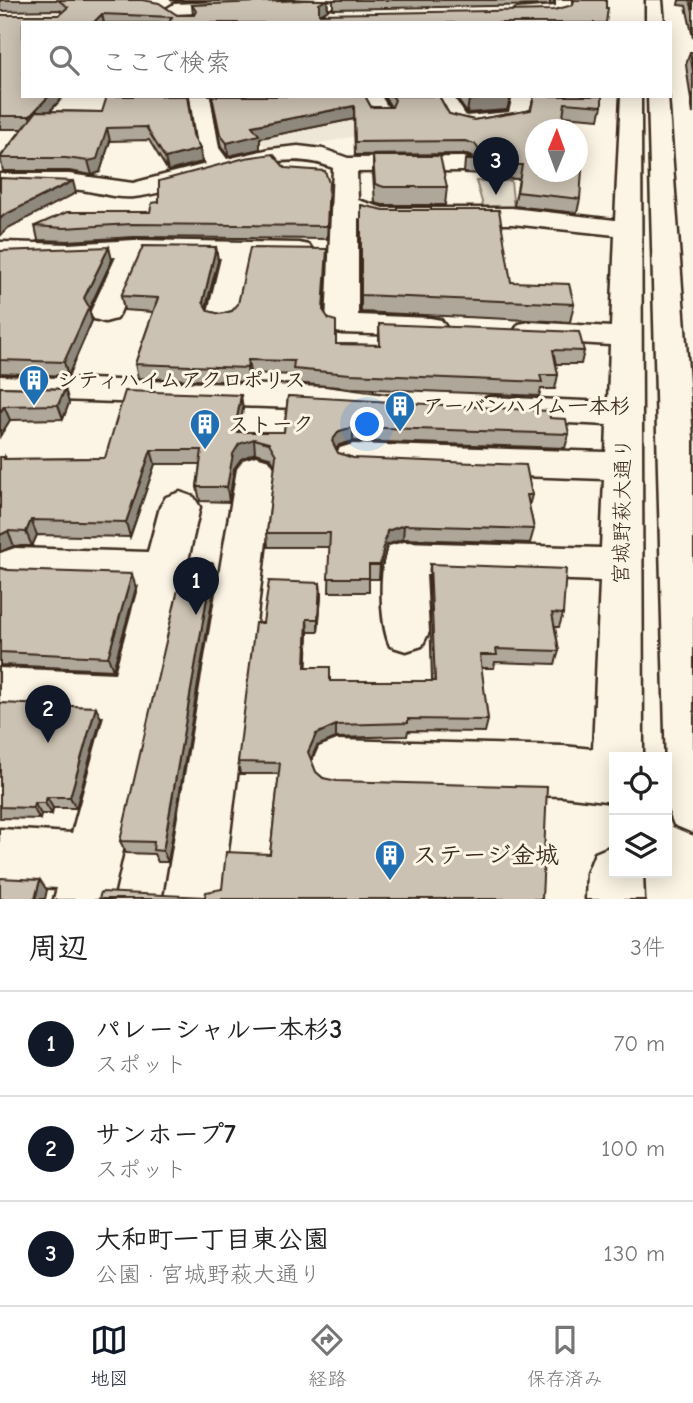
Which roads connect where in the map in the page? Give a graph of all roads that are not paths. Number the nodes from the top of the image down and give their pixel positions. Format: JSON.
{"nodes":[{"id":1,"x":564,"y":0,"type":"edge"},
{"id":2,"x":654,"y":0,"type":"edge"},
{"id":3,"x":332,"y":1,"type":"edge"},
{"id":4,"x":156,"y":5,"type":"edge"},
{"id":5,"x":174,"y":9,"type":"junction"},
{"id":6,"x":495,"y":14,"type":"edge"},
{"id":7,"x":524,"y":18,"type":"edge"},
{"id":8,"x":288,"y":19,"type":"edge"},
{"id":9,"x":186,"y":21,"type":"edge"},
{"id":10,"x":655,"y":21,"type":"edge"},
{"id":11,"x":201,"y":98,"type":"edge"},
{"id":12,"x":444,"y":98,"type":"edge"},
{"id":13,"x":523,"y":98,"type":"edge"},
{"id":14,"x":631,"y":98,"type":"edge"},
{"id":15,"x":658,"y":98,"type":"edge"},
{"id":16,"x":345,"y":165,"type":"junction"},
{"id":17,"x":220,"y":167,"type":"junction"},
{"id":18,"x":0,"y":181,"type":"edge"},
{"id":19,"x":106,"y":189,"type":"junction"},
{"id":20,"x":345,"y":203,"type":"junction"},
{"id":21,"x":80,"y":205,"type":"dead end"},
{"id":22,"x":475,"y":215,"type":"junction"},
{"id":23,"x":676,"y":215,"type":"edge"},
{"id":24,"x":41,"y":225,"type":"edge"},
{"id":25,"x":628,"y":229,"type":"junction"},
{"id":26,"x":134,"y":248,"type":"junction"},
{"id":27,"x":237,"y":250,"type":"junction"},
{"id":28,"x":346,"y":251,"type":"junction"},
{"id":29,"x":2,"y":253,"type":"edge"},
{"id":30,"x":628,"y":266,"type":"junction"},
{"id":31,"x":680,"y":274,"type":"edge"},
{"id":32,"x":105,"y":313,"type":"dead end"},
{"id":33,"x":222,"y":316,"type":"edge"},
{"id":34,"x":457,"y":328,"type":"edge"},
{"id":35,"x":498,"y":330,"type":"edge"},
{"id":36,"x":627,"y":337,"type":"junction"},
{"id":37,"x":0,"y":387,"type":"edge"},
{"id":38,"x":406,"y":405,"type":"edge"},
{"id":39,"x":462,"y":407,"type":"edge"},
{"id":40,"x":624,"y":414,"type":"junction"},
{"id":41,"x":353,"y":457,"type":"edge"},
{"id":42,"x":623,"y":466,"type":"junction"},
{"id":43,"x":256,"y":469,"type":"dead end"},
{"id":44,"x":180,"y":507,"type":"dead end"},
{"id":45,"x":15,"y":565,"type":"dead end"},
{"id":46,"x":621,"y":565,"type":"junction"},
{"id":47,"x":166,"y":569,"type":"junction"},
{"id":48,"x":688,"y":594,"type":"edge"},
{"id":49,"x":405,"y":632,"type":"dead end"},
{"id":50,"x":0,"y":690,"type":"edge"},
{"id":51,"x":133,"y":696,"type":"junction"},
{"id":52,"x":691,"y":710,"type":"edge"},
{"id":53,"x":618,"y":752,"type":"edge"},
{"id":54,"x":337,"y":765,"type":"dead end"},
{"id":55,"x":609,"y":776,"type":"edge"},
{"id":56,"x":693,"y":806,"type":"edge"},
{"id":57,"x":0,"y":857,"type":"edge"},
{"id":58,"x":615,"y":878,"type":"edge"},
{"id":59,"x":88,"y":880,"type":"edge"},
{"id":60,"x":193,"y":899,"type":"edge"},
{"id":61,"x":615,"y":899,"type":"edge"}],
"edges":[{"from":1,"to":7,"type":"street"},
{"from":2,"to":10,"type":"street"},
{"from":3,"to":5,"type":"street"},
{"from":3,"to":8,"type":"street"},
{"from":4,"to":5,"type":"street"},
{"from":5,"to":9,"type":"street"},
{"from":6,"to":7,"type":"street"},
{"from":11,"to":17,"type":"street"},
{"from":12,"to":13,"type":"street"},
{"from":14,"to":25,"type":"street","name":"宮城野萩大通り"},
{"from":15,"to":23,"type":"street"},
{"from":16,"to":17,"type":"street"},
{"from":16,"to":20,"type":"street"},
{"from":16,"to":22,"type":"street"},
{"from":17,"to":19,"type":"street"},
{"from":18,"to":19,"type":"street"},
{"from":19,"to":21,"type":"street"},
{"from":20,"to":22,"type":"street"},
{"from":20,"to":28,"type":"street"},
{"from":22,"to":25,"type":"street"},
{"from":23,"to":31,"type":"street"},
{"from":24,"to":29,"type":"street"},
{"from":25,"to":30,"type":"street","name":"宮城野萩大通り"},
{"from":26,"to":27,"type":"street"},
{"from":26,"to":29,"type":"street"},
{"from":26,"to":32,"type":"street"},
{"from":27,"to":28,"type":"street"},
{"from":27,"to":33,"type":"street"},
{"from":28,"to":34,"type":"street"},
{"from":30,"to":31,"type":"street"},
{"from":30,"to":36,"type":"street","name":"宮城野萩大通り"},
{"from":31,"to":48,"type":"street"},
{"from":35,"to":36,"type":"street"},
{"from":36,"to":40,"type":"street","name":"宮城野萩大通り"},
{"from":37,"to":38,"type":"street"},
{"from":39,"to":40,"type":"street"},
{"from":40,"to":42,"type":"street","name":"宮城野萩大通り"},
{"from":41,"to":42,"type":"street"},
{"from":42,"to":46,"type":"street","name":"宮城野萩大通り"},
{"from":43,"to":60,"type":"street"},
{"from":44,"to":47,"type":"street"},
{"from":45,"to":47,"type":"street"},
{"from":46,"to":49,"type":"street"},
{"from":46,"to":53,"type":"street","name":"宮城野萩大通り"},
{"from":47,"to":51,"type":"street"},
{"from":48,"to":52,"type":"street"},
{"from":50,"to":51,"type":"street"},
{"from":51,"to":59,"type":"street"},
{"from":52,"to":56,"type":"street"},
{"from":54,"to":55,"type":"street"},
{"from":57,"to":59,"type":"street"},
{"from":58,"to":61,"type":"street"}]}
